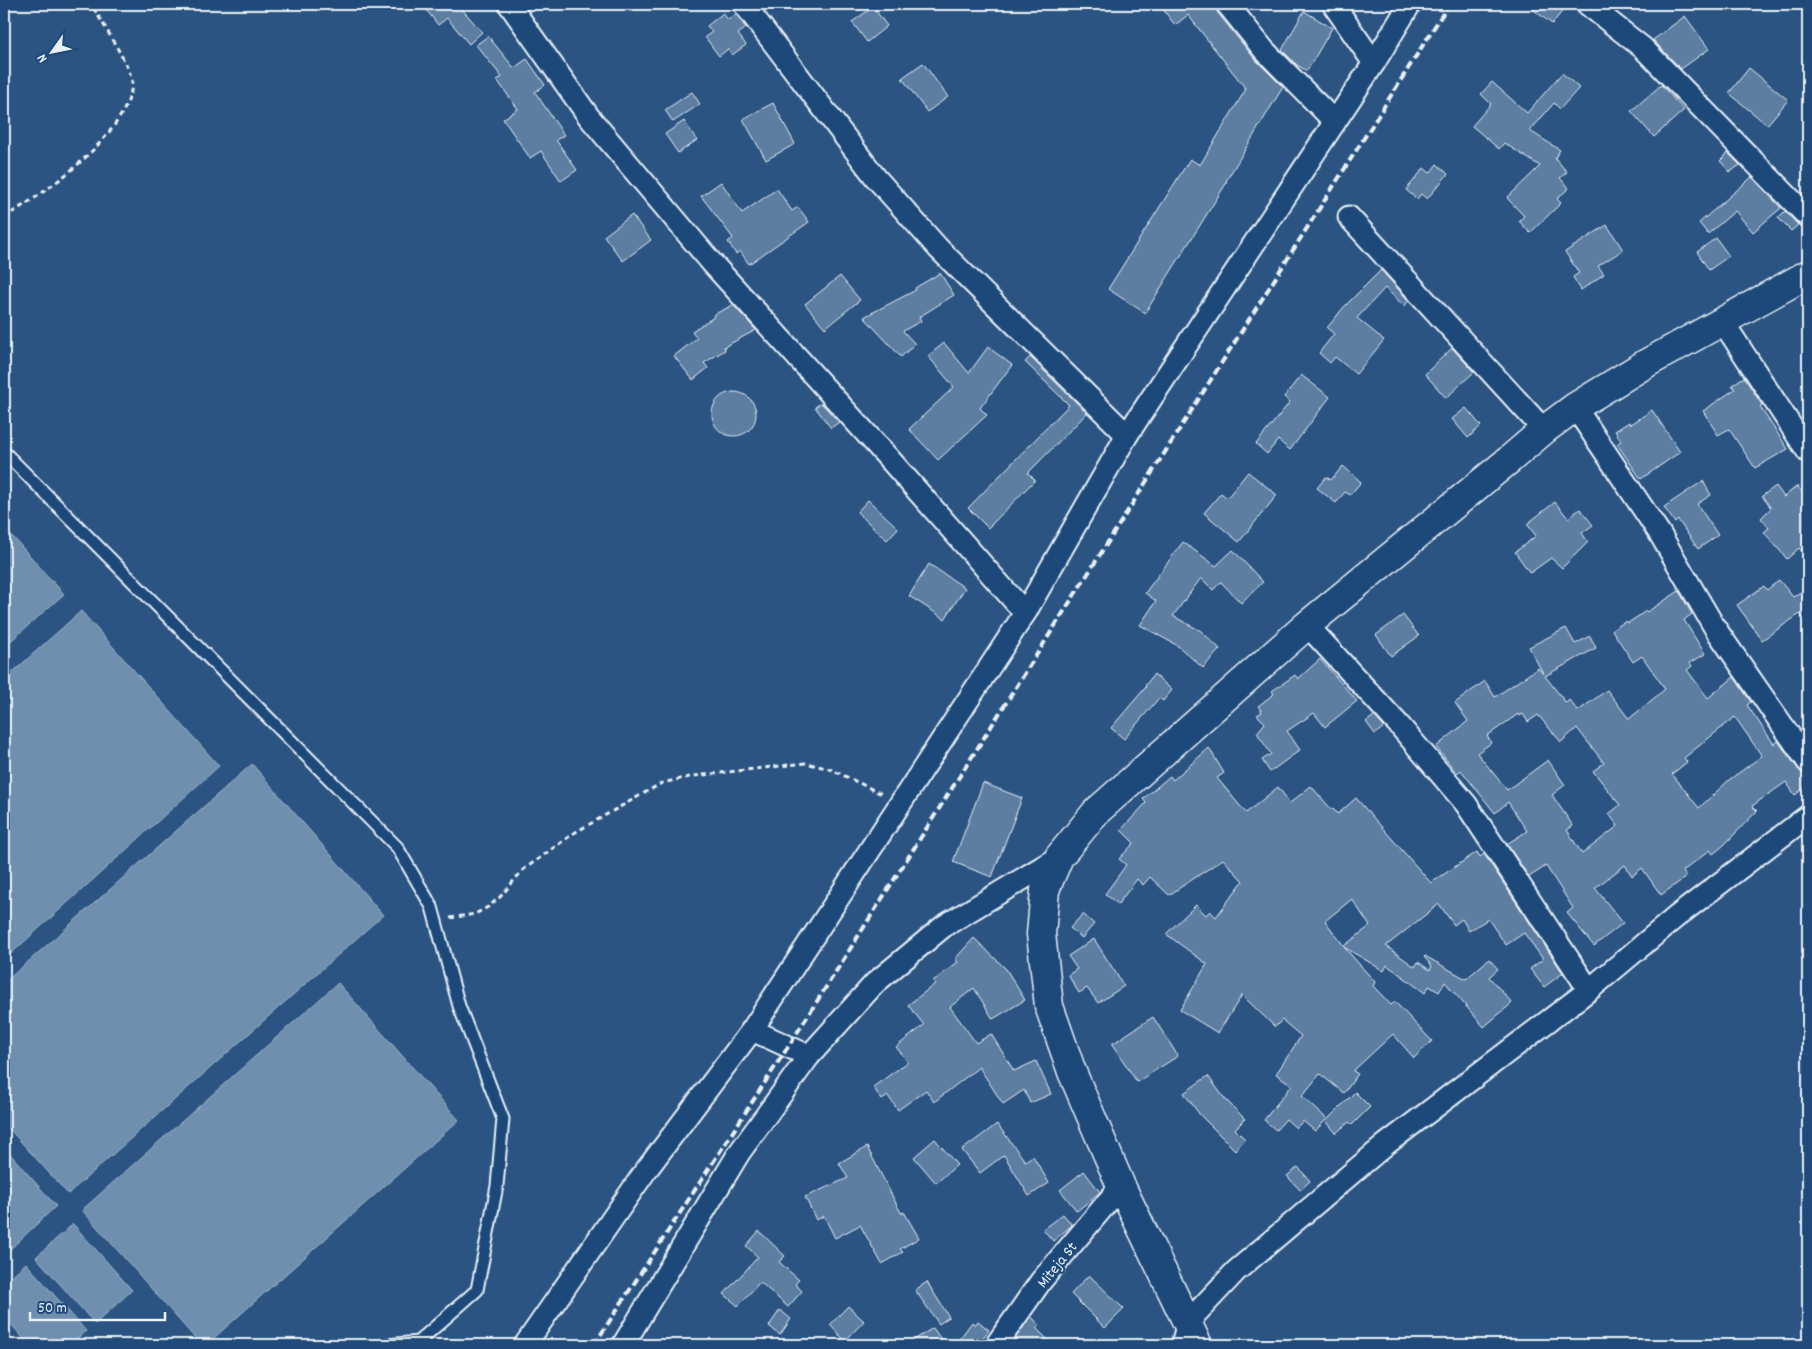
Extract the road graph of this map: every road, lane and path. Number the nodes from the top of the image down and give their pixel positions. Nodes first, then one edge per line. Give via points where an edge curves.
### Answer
1 (92, 4) edge
2 (509, 4) edge
3 (744, 4) edge
4 (1227, 4) edge
5 (1333, 4) edge
6 (1410, 4) edge
7 (1587, 4) edge
8 (1374, 63) junction
9 (1335, 122) junction
10 (4, 217) edge
11 (1808, 217) edge
12 (1348, 218) dead end
13 (1808, 274) edge
14 (1723, 322) junction
15 (1576, 407) junction
16 (1544, 430) junction
17 (1126, 436) junction
18 (4, 452) edge
19 (1808, 452) edge
20 (1025, 613) junction
21 (1307, 625) junction
22 (1808, 762) edge
23 (901, 802) junction
24 (1808, 816) edge
25 (1058, 857) junction
26 (435, 920) junction
27 (1589, 990) junction
28 (752, 1030) junction
29 (809, 1056) junction
30 (1121, 1186) junction
31 (1189, 1337) edge
32 (387, 1345) edge
33 (525, 1345) edge
34 (623, 1345) edge
35 (996, 1345) edge

1 - 10 path via 133,80 129,99 117,121 93,150 60,180
2 - 20 street via 589,117 706,256
3 - 17 street via 876,178 931,241
4 - 9 street via 1264,50
5 - 8 street
6 - 8 street
7 - 11 street via 1643,48
8 - 9 street
9 - 17 street
12 - 16 street
13 - 14 street
14 - 15 street
14 - 19 street
15 - 16 street
15 - 22 street via 1660,534 1715,628
16 - 21 street
17 - 20 street
18 - 26 lane via 397,847 432,908
20 - 23 street
21 - 25 street via 1096,812
21 - 27 street via 1466,804
23 - 26 path via 830,769 806,763 694,776 662,783 574,833 523,870 488,907 475,914
23 - 28 street
24 - 27 street via 1676,917
25 - 29 street via 944,926 875,983
25 - 30 street via 1045,890 1041,934 1049,1006 1072,1072
26 - 32 lane via 459,1006 503,1119 498,1186 476,1290 418,1342
27 - 31 street via 1385,1145 1236,1271
28 - 29 street
28 - 33 street via 644,1173
29 - 34 street via 739,1154
30 - 31 street
30 - 35 street, Miteja St via 1041,1281

